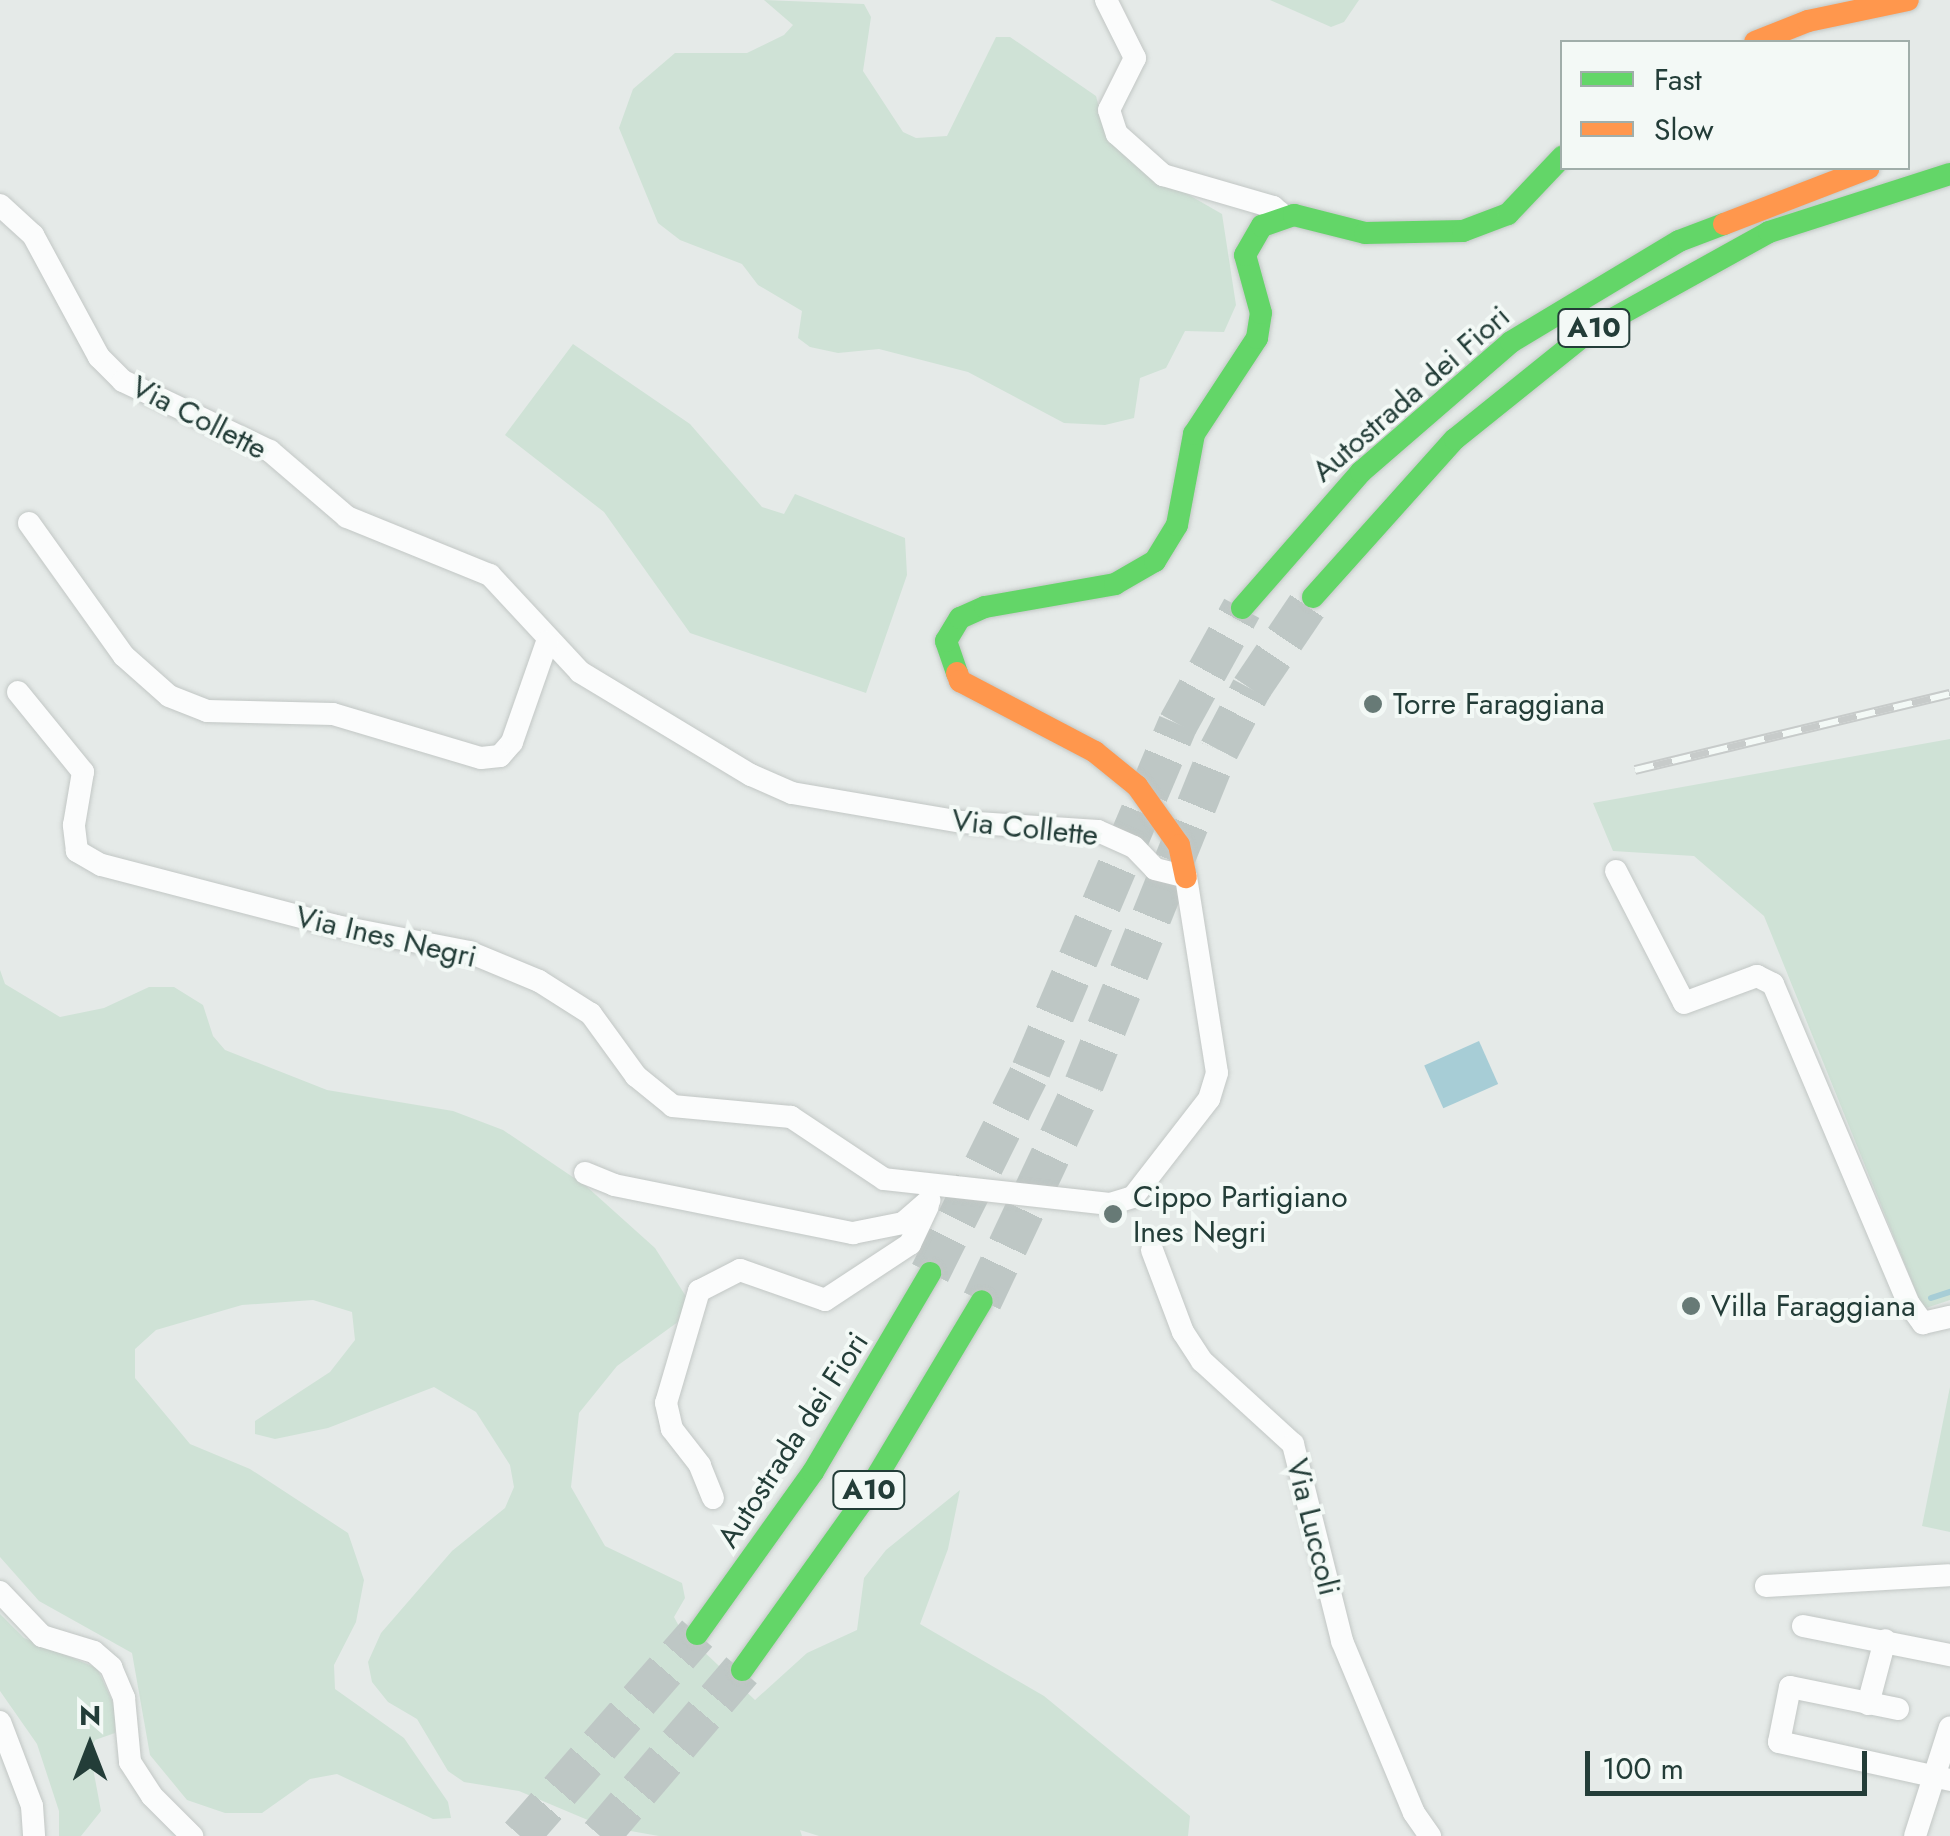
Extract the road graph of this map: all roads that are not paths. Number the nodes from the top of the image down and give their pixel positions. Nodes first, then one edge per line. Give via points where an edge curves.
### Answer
1 (1106, 0) edge
2 (1912, 0) edge
3 (1760, 40) edge
4 (1560, 159) edge
5 (1863, 170) edge
6 (1950, 174) edge
7 (0, 205) edge
8 (1284, 216) junction
9 (29, 523) dead end
10 (1313, 597) tunnel mouth
11 (1242, 608) tunnel mouth
12 (547, 642) junction
13 (18, 692) dead end
14 (1616, 870) dead end
15 (1186, 877) junction
16 (585, 1173) dead end
17 (930, 1196) junction
18 (1152, 1250) dead end
19 (930, 1273) tunnel mouth
20 (982, 1301) tunnel mouth
21 (1950, 1316) edge
22 (712, 1498) dead end
23 (1949, 1575) edge
24 (1766, 1586) dead end
25 (0, 1592) edge
26 (1803, 1626) dead end
27 (697, 1634) tunnel mouth
28 (1885, 1640) junction
29 (1950, 1656) edge
30 (742, 1670) tunnel mouth
31 (1868, 1704) junction
32 (1898, 1709) dead end
33 (0, 1722) edge
34 (1950, 1727) edge
35 (1941, 1777) edge
36 (34, 1836) edge
37 (192, 1836) edge
38 (1430, 1836) edge
39 (1915, 1836) edge

1 - 8 street via 1135,58 1109,110 1116,134 1163,175 1273,206
2 - 3 main road via 1808,21
4 - 8 main road via 1508,214 1463,230 1365,233
5 - 11 main road, Autostrada dei Fiori / A10 via 1724,220 1639,261 1543,320 1472,372 1360,472
6 - 10 main road, Autostrada dei Fiori / A10 via 1769,232 1587,333 1455,439
7 - 12 street, Via Collette via 33,235 100,357 123,380 270,451 347,517 490,575
8 - 15 main road via 1246,244 1261,313 1258,338 1194,434 1177,526 1155,562 1115,584 985,607 960,618 946,641 960,682 1095,752 1137,786 1179,845
9 - 12 street via 124,656 169,696 207,711 332,714 481,758 500,756 512,742
12 - 15 street, Via Collette via 580,672 703,748 792,793 962,822 1098,831 1134,846 1154,869
13 - 17 street, Via Ines Negri via 83,772 74,825 78,851 101,865 468,952 539,982 591,1014 636,1076 673,1106 791,1117 884,1179
14 - 21 street via 1684,1003 1757,976 1773,984 1908,1304 1923,1323
15 - 17 street, Via Ines Negri via 1217,1072 1210,1099 1133,1197 1080,1204
16 - 17 street via 614,1185 853,1232 903,1222
17 - 22 street via 910,1244 825,1300 740,1270 699,1290 666,1403 672,1429 700,1464
18 - 38 street, Via Luccoli via 1183,1332 1202,1361 1294,1444 1342,1641 1414,1813
19 - 27 main road, Autostrada dei Fiori / A10 via 814,1472
20 - 30 main road, A10 via 862,1503
23 - 24 street
25 - 37 street via 42,1636 94,1652 111,1666 124,1698 130,1762
26 - 28 street
28 - 29 street
28 - 31 street
31 - 32 street
31 - 35 street via 1790,1687 1780,1742
33 - 36 street via 32,1806
34 - 35 street
35 - 39 street

